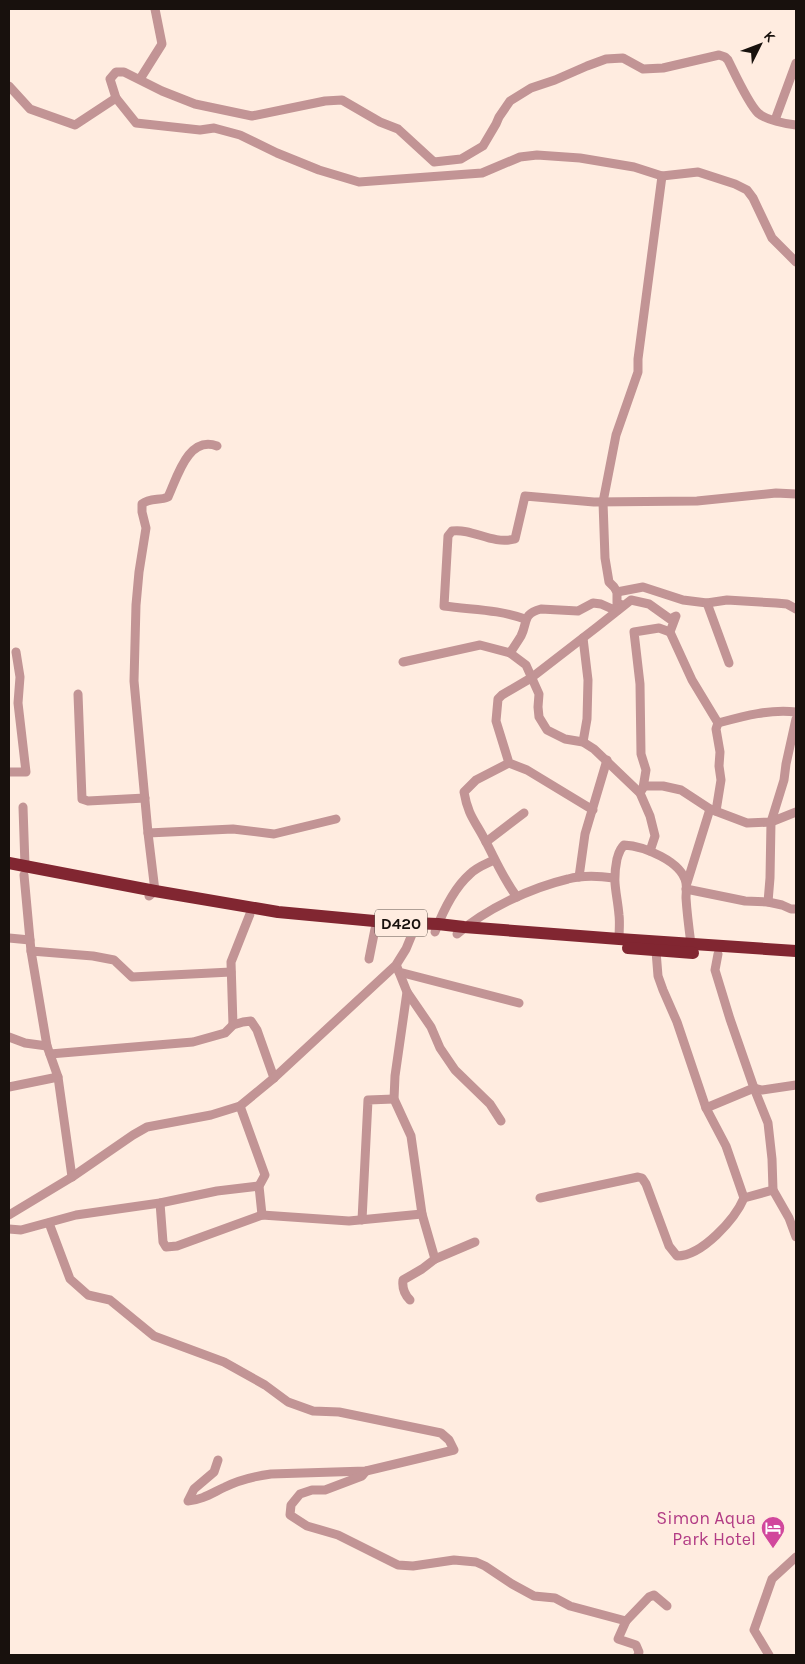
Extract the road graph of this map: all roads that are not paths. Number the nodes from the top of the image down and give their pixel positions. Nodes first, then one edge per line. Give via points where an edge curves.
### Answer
1 (155, 9) edge
2 (796, 63) edge
3 (140, 79) junction
4 (9, 86) edge
5 (116, 98) junction
6 (775, 120) junction
7 (796, 125) edge
8 (662, 176) junction
9 (796, 262) edge
10 (218, 446) dead end
11 (796, 494) edge
12 (603, 502) junction
13 (617, 592) junction
14 (707, 603) junction
15 (620, 608) junction
16 (796, 610) edge
17 (525, 619) junction
18 (670, 632) junction
19 (583, 638) junction
20 (16, 652) dead end
21 (510, 653) junction
22 (403, 662) dead end
23 (729, 663) dead end
24 (531, 678) junction
25 (78, 694) dead end
26 (796, 712) edge
27 (796, 720) edge
28 (718, 723) junction
29 (583, 742) junction
30 (607, 760) junction
31 (509, 763) junction
32 (9, 772) edge
33 (642, 789) junction
34 (145, 798) junction
35 (23, 807) dead end
36 (593, 810) junction
37 (713, 810) junction
38 (796, 812) edge
39 (524, 813) dead end
40 (336, 819) dead end
41 (771, 822) junction
42 (148, 833) junction
43 (486, 842) junction
44 (650, 851) junction
45 (494, 860) junction
46 (9, 863) edge
47 (9, 871) edge
48 (25, 871) junction
49 (579, 877) junction
50 (614, 878) junction
51 (686, 886) junction
52 (152, 894) junction
53 (518, 897) junction
54 (768, 902) junction
55 (796, 910) edge
56 (250, 914) junction
57 (436, 928) junction
58 (375, 929) junction
59 (460, 931) junction
60 (413, 932) junction
61 (9, 938) edge
62 (619, 939) junction
63 (30, 940) junction
64 (691, 944) junction
65 (31, 950) junction
66 (656, 951) junction
67 (718, 954) junction
68 (796, 955) edge
69 (369, 960) dead end
70 (397, 968) junction
71 (231, 972) junction
72 (407, 992) junction
73 (519, 1003) dead end
74 (233, 1025) junction
75 (9, 1037) edge
76 (48, 1050) junction
77 (58, 1077) junction
78 (274, 1078) junction
79 (796, 1085) edge
80 (9, 1087) edge
81 (754, 1088) junction
82 (394, 1099) junction
83 (240, 1106) junction
84 (706, 1108) junction
85 (501, 1122) dead end
86 (72, 1177) junction
87 (259, 1186) junction
88 (774, 1190) junction
89 (540, 1198) dead end
90 (744, 1198) junction
91 (160, 1203) junction
92 (422, 1214) junction
93 (9, 1215) edge
94 (262, 1215) junction
95 (362, 1220) junction
96 (49, 1223) junction
97 (9, 1229) edge
98 (796, 1237) edge
99 (475, 1242) dead end
100 (435, 1259) junction
101 (410, 1300) dead end
102 (218, 1460) dead end
103 (366, 1471) junction
104 (796, 1557) edge
105 (667, 1606) dead end
106 (626, 1621) junction
107 (638, 1655) edge
108 (769, 1655) edge

1 - 3 street via 162,44
2 - 6 street
3 - 5 street via 116,72 110,79
3 - 6 street via 195,104 252,116 342,100 398,129 434,162 461,159 483,146 510,101 531,88 606,59 623,58 643,69 719,55 725,57 759,114
4 - 5 street via 30,109 76,125
5 - 8 street via 136,123 200,130 214,128 240,134 310,167 359,182 482,173 520,157 537,155 634,167
6 - 7 street
8 - 9 street via 698,172 747,190 772,238
8 - 12 street via 638,372 616,435
10 - 34 street via 199,447 183,463 168,497 147,500 142,504 146,528 136,605 134,681
11 - 12 street via 697,501
12 - 13 street via 605,558 609,582
12 - 17 street via 526,496 515,539 490,539 459,530 448,536 444,606 491,610
13 - 14 street via 643,587 683,600
13 - 15 street
14 - 16 street via 727,600 776,603 787,604
14 - 23 street
15 - 17 street via 593,603 572,612 541,609
15 - 18 street via 631,600 642,601 670,619 676,616
15 - 19 street
17 - 21 street via 522,634
18 - 28 street via 692,680
18 - 33 street via 658,628 634,632 640,684 641,754 646,770
19 - 24 street
19 - 29 street via 588,680
20 - 32 street via 26,772
21 - 22 street via 480,645
21 - 24 street via 526,664
24 - 29 street via 539,694 542,724 553,734
24 - 31 street via 498,699 496,721
25 - 34 street via 82,799
26 - 28 street via 761,713
27 - 41 street via 784,780
28 - 37 street via 721,780
29 - 30 street
30 - 33 street
30 - 36 street
31 - 36 street via 527,770
31 - 43 street via 476,780 464,792 469,814
33 - 37 street via 663,786 681,790
33 - 44 street via 655,836
34 - 42 street
35 - 48 street
36 - 49 street via 585,834
37 - 41 street via 747,823
37 - 51 street
38 - 41 street
39 - 43 street
40 - 42 street via 274,834 233,829
41 - 54 street
42 - 52 street
43 - 45 street
44 - 50 street via 624,845 618,853
44 - 51 street via 675,865
45 - 53 street
45 - 57 street via 469,874 445,908
46 - 48 highway, D420
47 - 48 highway, D420
48 - 52 highway, D420
48 - 63 street
49 - 50 street
49 - 53 street
50 - 62 street
51 - 54 street via 745,901
51 - 64 street
52 - 56 highway, D420
52 - 57 highway, D420 via 278,912
53 - 59 street via 480,916
54 - 55 street
56 - 58 highway, D420
56 - 71 street via 231,962
57 - 59 highway, D420
57 - 60 highway, D420
58 - 60 highway, D420
58 - 69 street
59 - 62 highway, D420
59 - 66 highway, D420
60 - 70 street
61 - 63 street
62 - 64 highway, D420
63 - 65 street
64 - 68 highway, D420
65 - 71 street via 114,960 132,978
65 - 76 street
66 - 67 highway, D420
66 - 84 street via 658,976
67 - 68 highway, D420
67 - 81 street via 715,970
70 - 72 street
70 - 73 street
70 - 78 street
71 - 74 street
72 - 82 street
72 - 85 street via 455,1070 490,1104
74 - 76 street via 225,1033 193,1042
74 - 78 street via 251,1021
75 - 76 street
76 - 77 street
77 - 80 street
77 - 86 street
78 - 83 street
79 - 81 street via 762,1090
81 - 84 street
81 - 88 street via 768,1123
82 - 92 street via 411,1136
82 - 95 street via 368,1100
83 - 86 street via 147,1127
83 - 87 street via 265,1175
84 - 90 street via 726,1146
86 - 93 street
87 - 91 street
87 - 94 street
88 - 90 street
88 - 98 street
89 - 90 street via 642,1178 669,1246 677,1256 691,1252 713,1238
91 - 94 street via 166,1247 177,1246
91 - 96 street via 76,1214
92 - 95 street
92 - 100 street
94 - 95 street
96 - 97 street via 20,1230
96 - 103 street via 70,1279 88,1296 110,1300 154,1336 224,1362 288,1402 312,1411 339,1412 441,1433 454,1450
99 - 100 street
100 - 101 street via 403,1280 402,1286
102 - 103 street via 214,1472 194,1489 188,1501 198,1501 228,1485 259,1475
103 - 106 street via 362,1476 325,1490 300,1494 291,1505 290,1515 307,1526 338,1535 398,1565 454,1560 476,1562 534,1596 555,1598 570,1606
104 - 108 street via 772,1579 754,1630
105 - 106 street via 654,1595
106 - 107 street via 618,1638 636,1645

